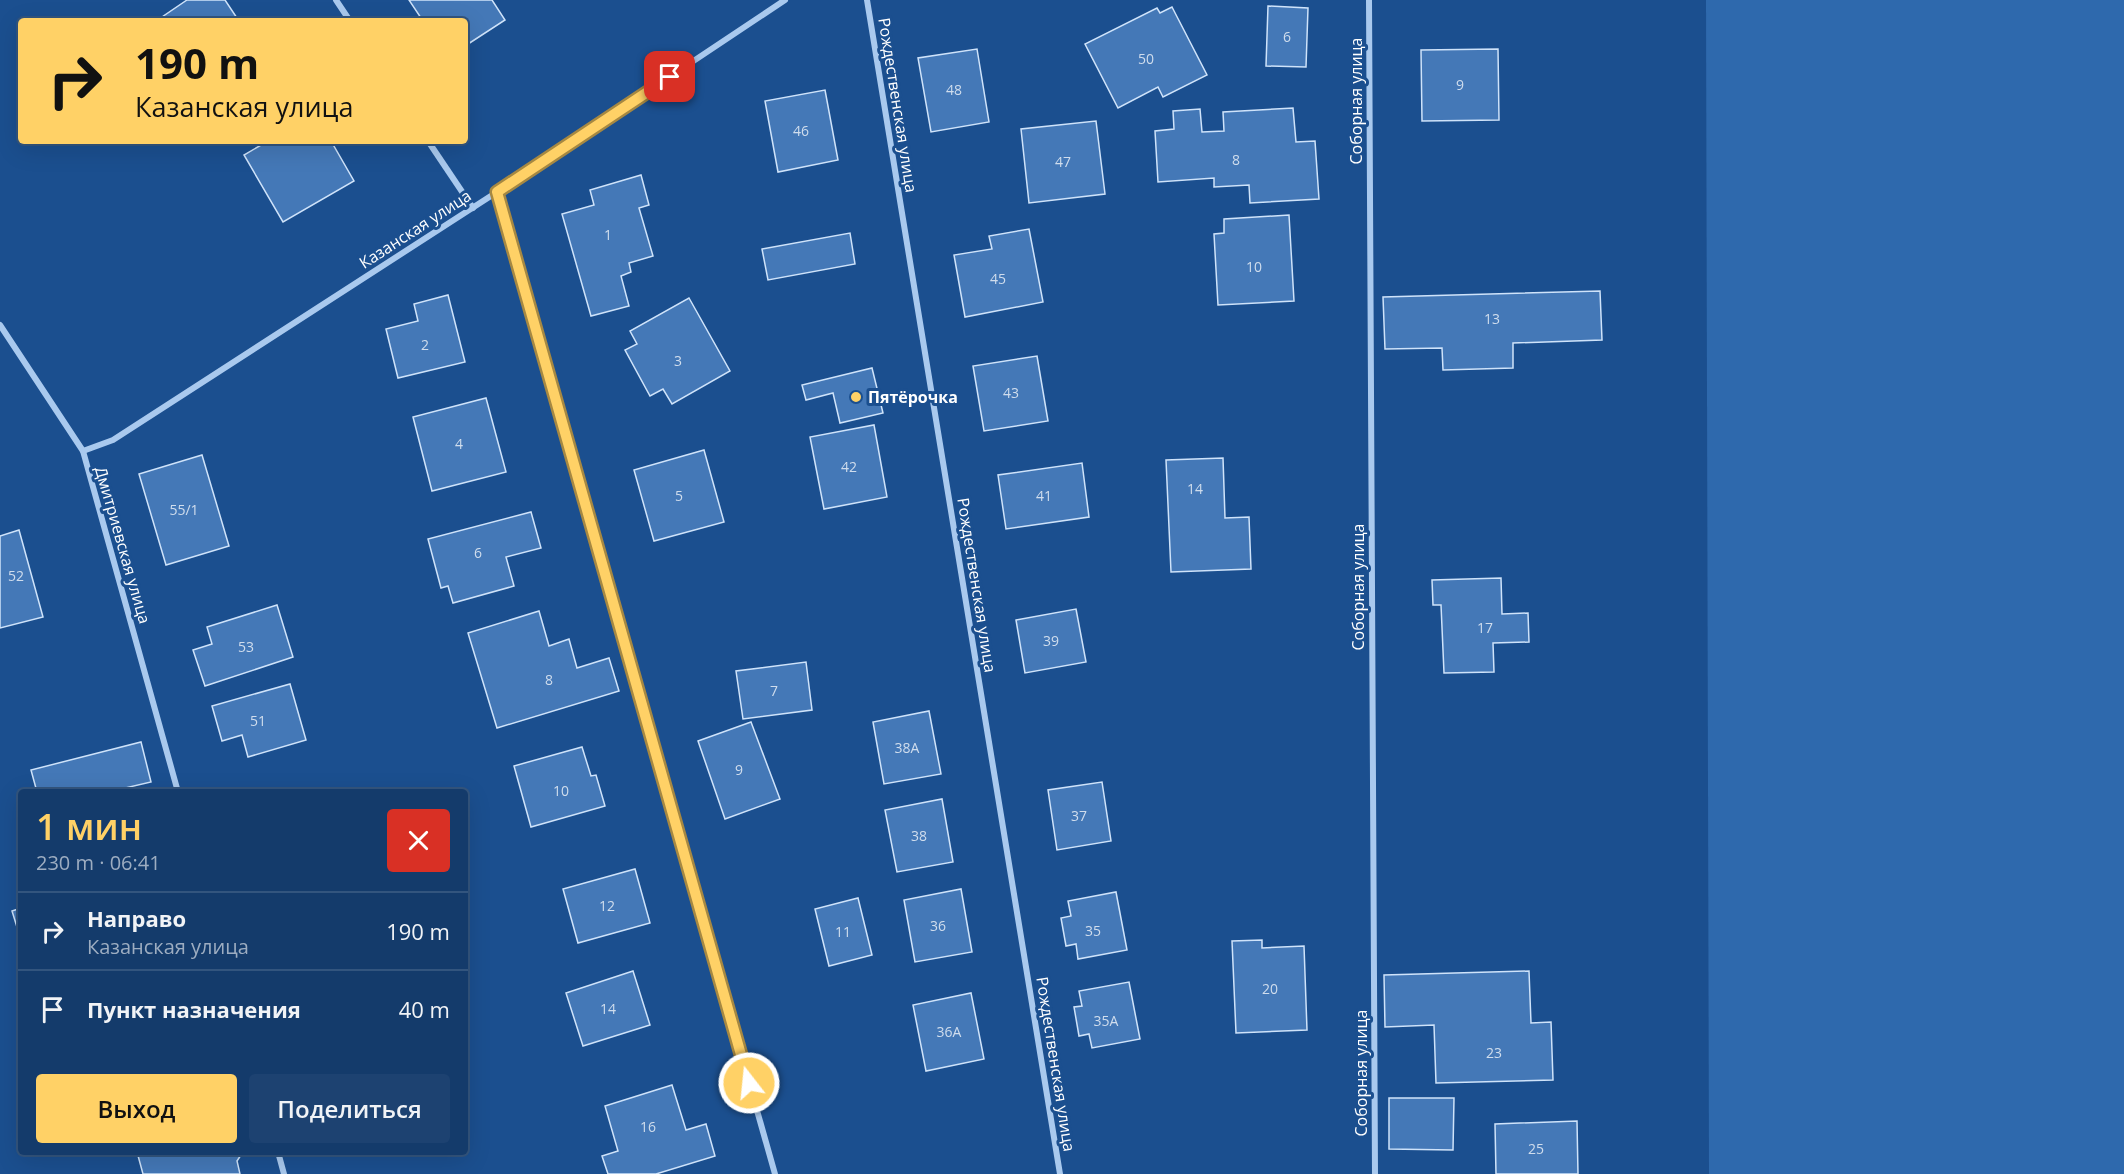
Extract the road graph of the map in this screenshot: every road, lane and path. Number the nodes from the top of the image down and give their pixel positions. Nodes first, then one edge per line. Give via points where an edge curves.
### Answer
1 (336, 0) edge
2 (785, 0) edge
3 (867, 0) edge
4 (1369, 0) edge
5 (348, 18) edge
6 (430, 144) edge
7 (497, 192) junction
8 (472, 208) junction
9 (0, 325) edge
10 (83, 451) junction
11 (177, 789) edge
12 (279, 1155) edge
13 (284, 1174) edge
14 (775, 1174) edge
15 (1060, 1174) edge
16 (1375, 1174) edge

1 - 5 street
2 - 7 street, Казанская улица
3 - 15 street, Рождественская улица
4 - 16 street, Соборная улица
6 - 8 street
7 - 8 street, Казанская улица
7 - 14 street
8 - 10 street, Казанская улица via 112,440
9 - 10 street, Дмитриевская улица
10 - 11 street, Дмитриевская улица
12 - 13 street

